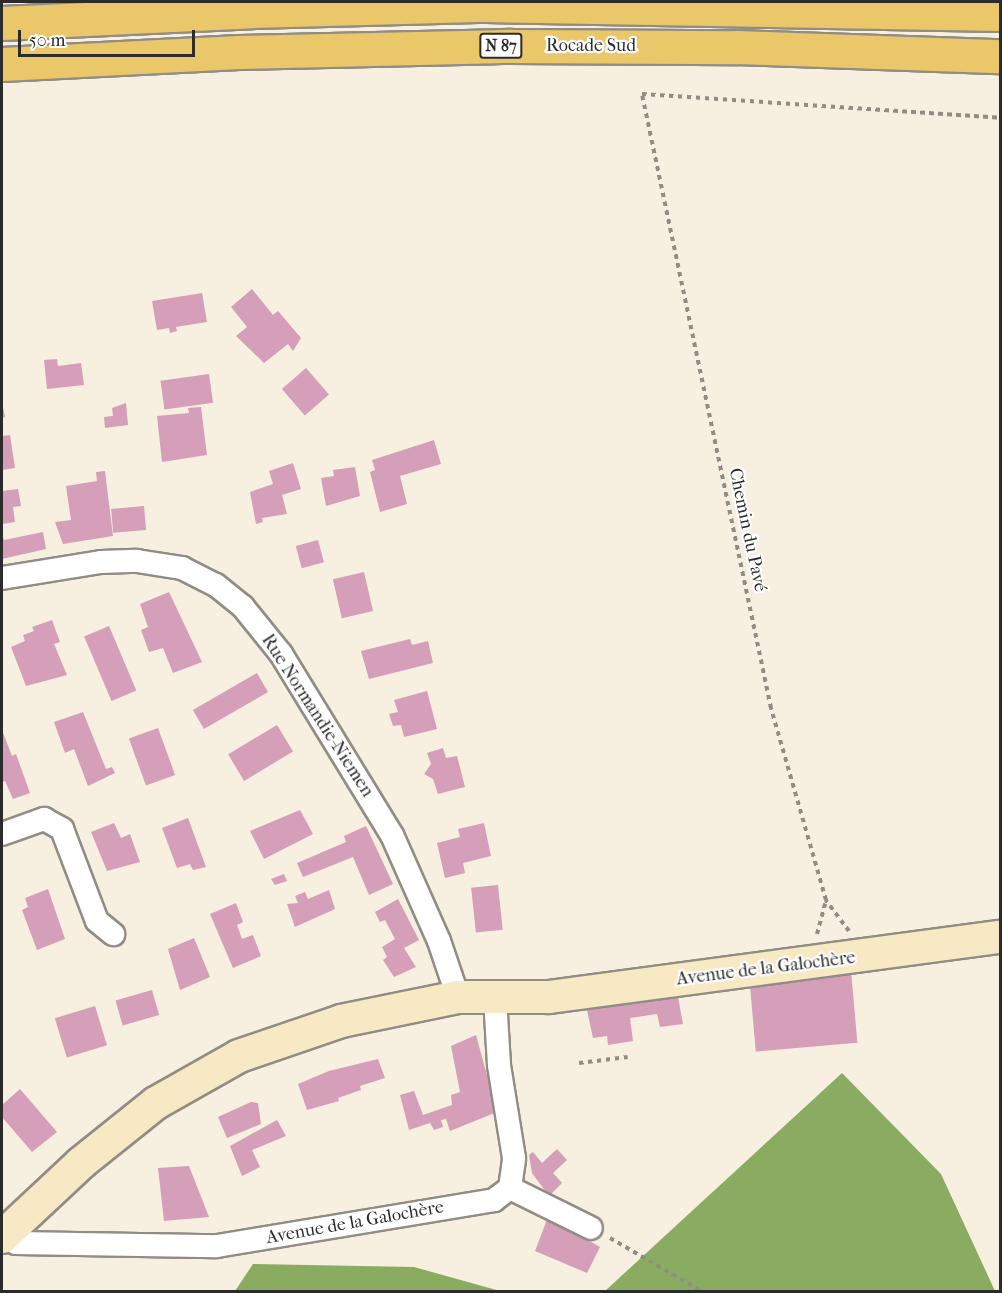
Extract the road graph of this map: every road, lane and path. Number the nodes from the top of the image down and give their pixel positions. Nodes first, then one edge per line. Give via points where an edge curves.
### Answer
1 (1000, 14) edge
2 (2, 23) edge
3 (1000, 56) edge
4 (2, 64) edge
5 (1000, 118) edge
6 (2, 578) edge
7 (2, 834) edge
8 (113, 934) dead end
9 (1000, 937) edge
10 (868, 955) junction
11 (458, 997) junction
12 (495, 997) junction
13 (628, 1057) dead end
14 (579, 1063) dead end
15 (510, 1188) junction
16 (591, 1228) joint
17 (3, 1236) edge
18 (703, 1292) edge

1 - 2 highway via 487,5
3 - 4 highway, Rocade Sud / N 87 via 737,47 510,46 239,51
5 - 10 path, Chemin du Pavé via 642,94 771,708 826,900
6 - 11 street, Rue Normandie-Niemen via 101,562 137,561 182,568 216,585 243,607 281,654 392,835 439,941
7 - 8 street via 44,819 62,829 97,921
9 - 10 main road, Avenue de la Galochère
10 - 12 main road, Avenue de la Galochère via 549,997
11 - 12 main road, Avenue de la Galochère
11 - 17 main road, Avenue de la Galochère via 340,1021 291,1036 192,1080 107,1142
12 - 15 street via 499,1065 514,1158
13 - 14 path
15 - 16 street
15 - 17 street, Avenue de la Galochère via 495,1200 217,1246 16,1243
16 - 18 path

